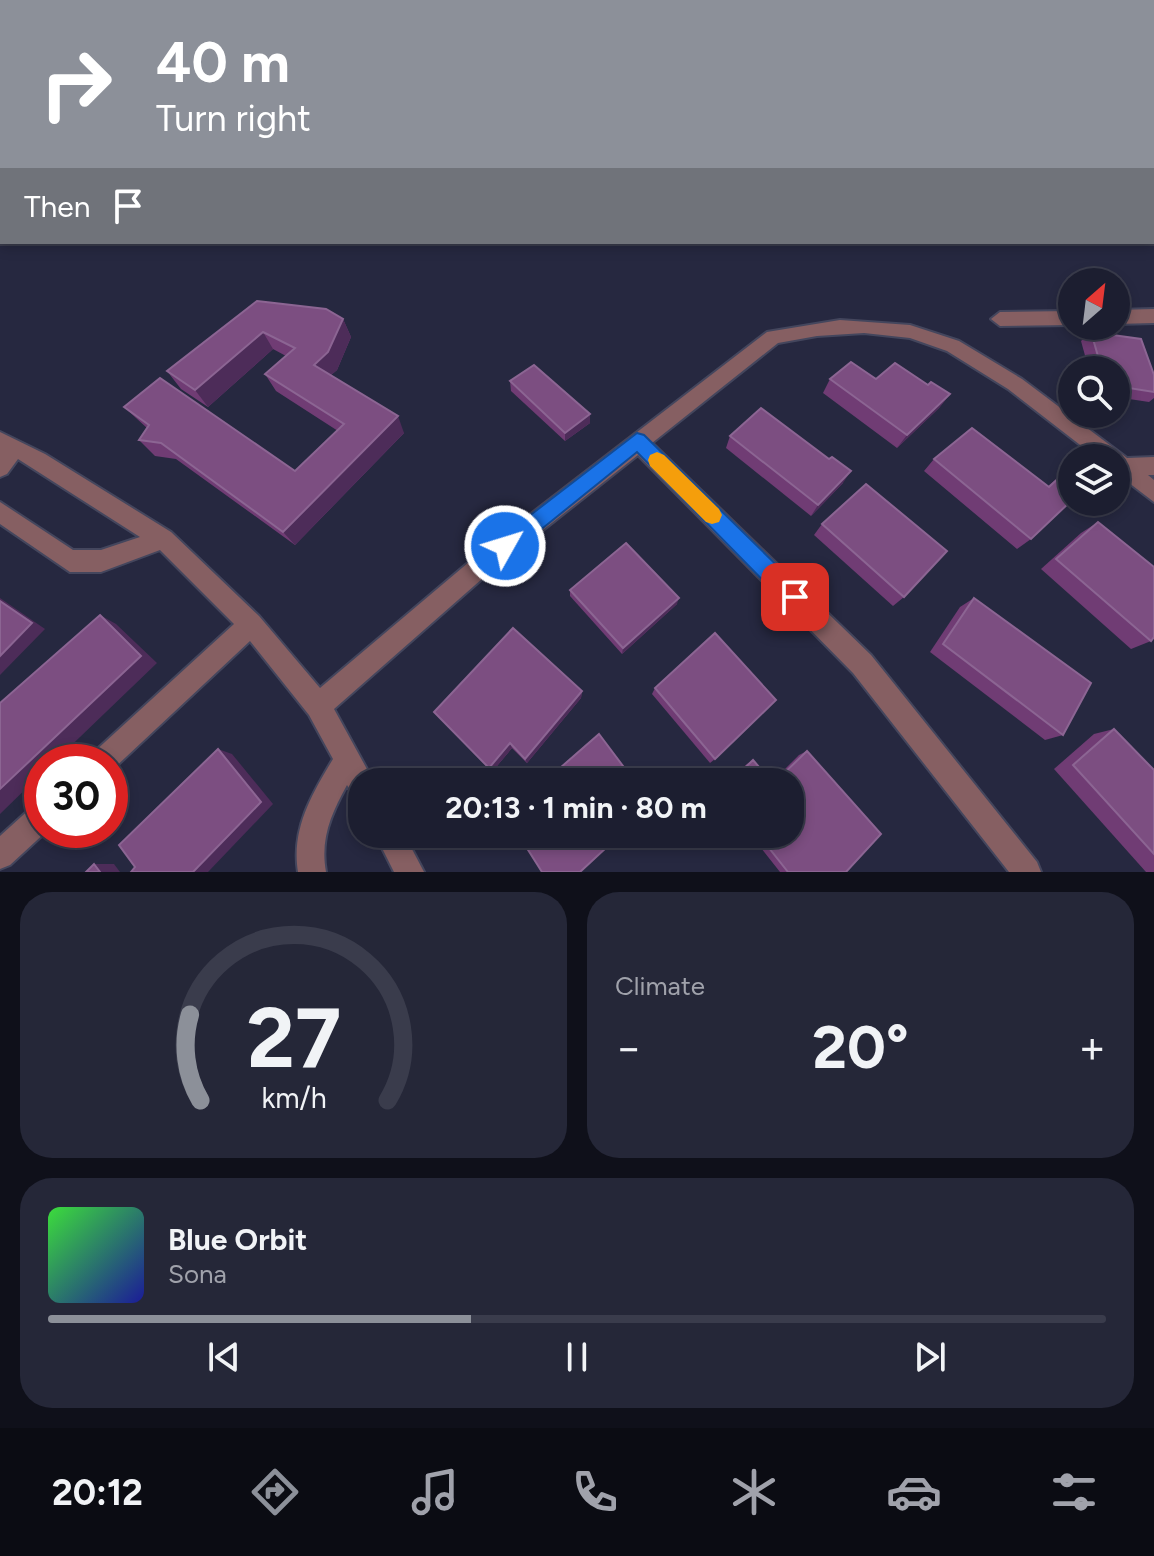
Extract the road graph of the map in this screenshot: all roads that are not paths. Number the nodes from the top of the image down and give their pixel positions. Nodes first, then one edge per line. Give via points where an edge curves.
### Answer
1 (1154, 316) edge
2 (1130, 317) edge
3 (1058, 318) edge
4 (1000, 319) dead end
5 (637, 441) junction
6 (7, 444) edge
7 (1094, 444) edge
8 (1130, 463) edge
9 (1154, 466) edge
10 (0, 468) edge
11 (1130, 472) edge
12 (1154, 493) edge
13 (0, 512) edge
14 (163, 539) junction
15 (251, 624) junction
16 (318, 706) junction
17 (121, 744) edge
18 (347, 759) junction
19 (352, 768) edge
20 (24, 833) edge
21 (397, 848) edge
22 (0, 855) edge
23 (312, 872) edge
24 (410, 872) edge
25 (1027, 872) edge

1 - 2 street
3 - 4 street
5 - 7 street via 773,337 815,327 909,332 951,345 1019,387
5 - 16 street
5 - 25 street via 862,664
6 - 10 street
6 - 14 street
8 - 9 street
11 - 12 street
13 - 14 street via 70,561 101,561
14 - 15 street
15 - 16 street
15 - 17 street
16 - 18 street
18 - 19 street
18 - 23 street via 313,822
20 - 22 street
21 - 24 street

